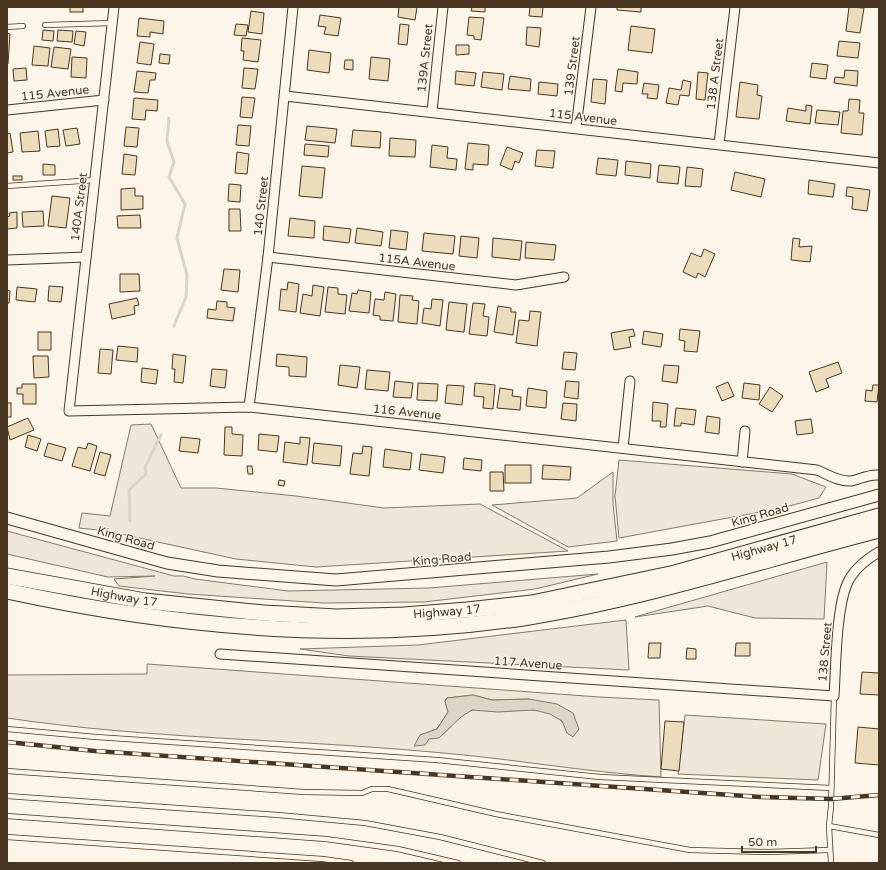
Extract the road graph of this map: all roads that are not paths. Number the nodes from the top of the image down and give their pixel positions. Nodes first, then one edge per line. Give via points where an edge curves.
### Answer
1 (114, 7) edge
2 (293, 7) edge
3 (442, 7) edge
4 (591, 7) edge
5 (735, 7) edge
6 (113, 23) junction
7 (45, 25) dead end
8 (23, 26) dead end
9 (7, 27) edge
10 (285, 96) junction
11 (104, 100) junction
12 (7, 110) edge
13 (432, 111) junction
14 (576, 128) junction
15 (719, 144) junction
16 (879, 163) edge
17 (95, 180) junction
18 (7, 186) edge
19 (268, 257) junction
20 (86, 258) junction
21 (7, 260) edge
22 (564, 277) dead end
23 (630, 381) dead end
24 (249, 407) junction
25 (69, 411) joint
26 (745, 431) dead end
27 (623, 448) junction
28 (742, 462) junction
29 (879, 475) edge
30 (879, 495) edge
31 (879, 516) edge
32 (7, 518) edge
33 (879, 530) edge
34 (879, 552) edge
35 (7, 576) edge
36 (7, 590) edge
37 (220, 654) dead end
38 (834, 696) junction
39 (7, 729) edge
40 (7, 771) edge
41 (831, 788) junction
42 (7, 796) edge
43 (7, 816) edge
44 (829, 826) junction
45 (879, 835) edge
46 (7, 837) edge
47 (829, 850) junction
48 (351, 863) edge
49 (458, 863) edge
50 (543, 863) edge
51 (831, 863) edge

1 - 6 street, 140A Street
2 - 10 street, 140 Street
3 - 13 street, 139A Street
4 - 14 street, 139 Street
5 - 15 street, 138 A Street
6 - 7 lane
6 - 11 street, 140A Street
8 - 9 lane
10 - 13 street, 115 Avenue
10 - 19 street, 140 Street
11 - 12 street, 115 Avenue
11 - 17 street, 140A Street
13 - 14 street, 115 Avenue
14 - 15 street, 115 Avenue
15 - 16 street, 115 Avenue
17 - 18 lane
17 - 20 street, 140A Street
19 - 22 street, 115A Avenue via 516,285
19 - 24 street, 140 Street
20 - 21 street
20 - 25 street, 140A Street
23 - 27 street
24 - 25 street, 116 Avenue
24 - 27 street, 116 Avenue
26 - 28 street
27 - 28 street, 116 Avenue
28 - 29 street, 116 Avenue via 816,470 840,480 850,481 871,474
30 - 32 street, King Road via 710,542 672,549 609,557 336,580 218,571 167,563
31 - 35 highway, Highway 17 via 675,573 600,589 532,603 404,615 337,618 264,613 145,601
33 - 36 highway, Highway 17 via 671,587 529,617 404,629 335,632 262,628 142,615
34 - 38 street, 138 Street via 861,564 847,583 841,610
37 - 38 street, 117 Avenue
38 - 41 lane
39 - 41 lane via 437,760 600,777
40 - 47 lane via 304,792 362,793 372,789 388,790 496,814 690,850
41 - 44 lane
42 - 50 lane via 300,816 365,823 440,837
43 - 49 lane via 326,839 398,849
44 - 45 lane
44 - 47 lane
46 - 48 lane
47 - 51 lane

